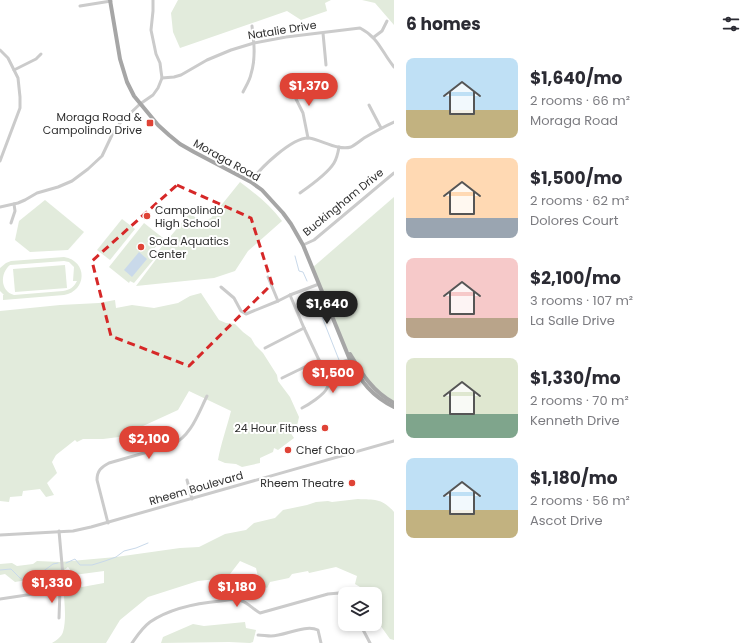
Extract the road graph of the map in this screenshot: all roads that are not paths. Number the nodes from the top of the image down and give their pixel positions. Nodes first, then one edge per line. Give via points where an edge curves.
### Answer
1 (110, 0) edge
2 (153, 0) edge
3 (80, 6) dead end
4 (387, 21) dead end
5 (252, 26) dead end
6 (323, 33) junction
7 (374, 37) junction
8 (254, 43) junction
9 (0, 50) edge
10 (41, 54) dead end
11 (326, 65) dead end
12 (394, 67) edge
13 (14, 70) junction
14 (162, 78) junction
15 (288, 83) dead end
16 (243, 92) dead end
17 (140, 104) junction
18 (369, 106) dead end
19 (394, 122) edge
20 (381, 128) junction
21 (308, 138) junction
22 (339, 147) junction
23 (0, 161) edge
24 (394, 173) edge
25 (251, 182) junction
26 (300, 193) dead end
27 (14, 204) junction
28 (0, 207) edge
29 (11, 223) dead end
30 (303, 245) junction
31 (268, 277) dead end
32 (319, 284) junction
33 (221, 287) dead end
34 (290, 295) junction
35 (278, 301) junction
36 (304, 328) junction
37 (341, 338) junction
38 (265, 348) dead end
39 (319, 360) junction
40 (350, 360) junction
41 (333, 374) junction
42 (282, 378) dead end
43 (207, 396) dead end
44 (394, 403) edge
45 (394, 407) edge
46 (302, 408) dead end
47 (394, 441) edge
48 (187, 480) dead end
49 (192, 499) junction
50 (108, 523) junction
51 (59, 531) junction
52 (0, 535) edge
53 (60, 590) junction
54 (338, 593) edge
55 (0, 599) edge
56 (59, 618) dead end
57 (364, 631) edge
58 (258, 635) dead end
59 (132, 643) edge
60 (321, 643) edge
61 (370, 643) edge

1 - 3 street
1 - 17 main road, Moraga Road via 122,67
2 - 14 street via 152,30
4 - 7 street via 382,31
5 - 8 street
6 - 7 street, Natalie Drive via 360,28
6 - 8 street, Natalie Drive
6 - 11 street
7 - 12 street, Natalie Drive
8 - 14 street, Natalie Drive via 207,60 181,75
8 - 16 street via 253,68
9 - 13 street
10 - 13 street
13 - 23 street via 18,78 20,108
14 - 17 street via 155,92
15 - 21 street via 303,113
17 - 25 main road, Moraga Road via 158,125 180,144
17 - 27 street via 120,123 102,156 88,169 58,187
18 - 20 street
19 - 20 street
20 - 22 street via 350,147
21 - 22 street
21 - 25 street via 284,149
22 - 26 street via 333,165
24 - 30 street, Buckingham Drive via 314,240
25 - 30 main road, Moraga Road via 283,213
27 - 28 street
27 - 29 street
30 - 32 main road, Moraga Road
31 - 35 street
32 - 34 street
32 - 37 main road, Moraga Road
33 - 35 street via 234,298 246,314
34 - 35 street
34 - 36 street
36 - 38 street
36 - 39 street
37 - 40 main road, Moraga Road
37 - 44 main road, Moraga Road via 361,373 382,396
39 - 41 street
39 - 42 street
40 - 41 street via 338,365
40 - 45 main road, Moraga Road via 358,375 375,395
41 - 46 street via 327,390
43 - 50 street via 190,430 177,443 109,463 100,469 96,480
47 - 49 street, Rheem Boulevard
48 - 49 street
49 - 50 street, Rheem Boulevard
50 - 51 street, Rheem Boulevard via 79,530
51 - 52 street, Rheem Boulevard
51 - 53 street via 63,576
53 - 55 street
53 - 56 street
54 - 59 street via 260,614 243,601 233,599 187,606 149,624
57 - 61 street
58 - 60 street via 271,636 314,628 318,630

